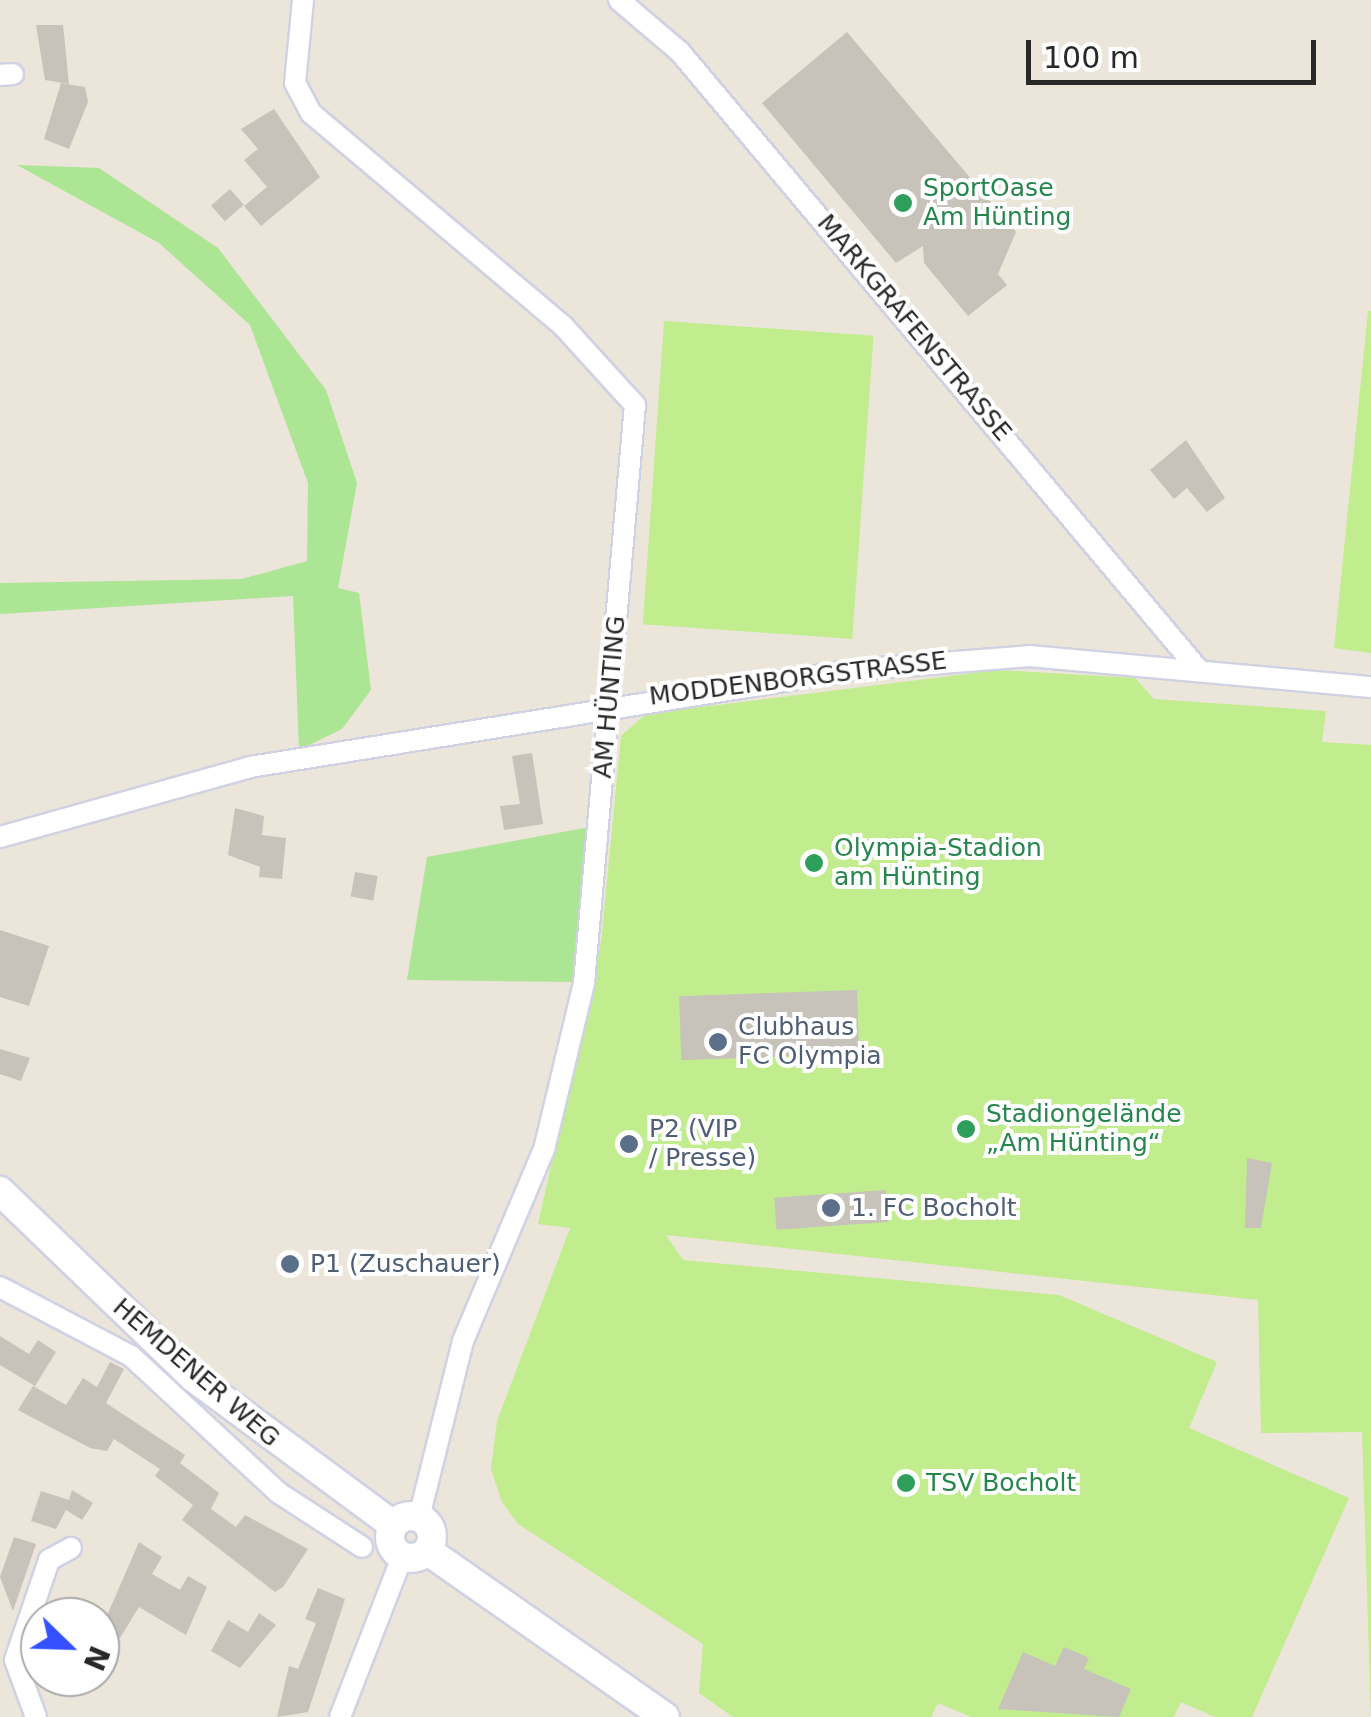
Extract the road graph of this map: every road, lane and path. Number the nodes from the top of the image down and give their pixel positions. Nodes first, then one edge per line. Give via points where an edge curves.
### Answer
1 (303, 0) edge
2 (619, 0) edge
3 (1197, 668) junction
4 (1371, 687) edge
5 (608, 702) junction
6 (0, 837) edge
7 (4, 1205) edge
8 (0, 1286) edge
9 (406, 1521) junction
10 (362, 1547) dead end
11 (71, 1548) dead end
12 (415, 1554) junction
13 (36, 1717) edge
14 (340, 1717) edge
15 (664, 1717) edge

1 - 5 street, AM HÜNTING via 295,83 311,113 563,326 635,405
2 - 3 street, MARKGRAFENSTRASSE via 680,52
3 - 4 street, MODDENBORGSTRASSE
3 - 5 street, MODDENBORGSTRASSE via 988,657
5 - 6 street, MODDENBORGSTRASSE via 250,766
5 - 9 street, AM HÜNTING via 584,983 544,1148 463,1340
7 - 9 street, HEMDENER WEG via 193,1377
8 - 10 street, HEMDENER WEG via 132,1356 279,1493
9 - 12 street via 391,1543
9 - 12 street via 431,1528
11 - 13 street via 49,1560 14,1660
12 - 14 street
12 - 15 street

